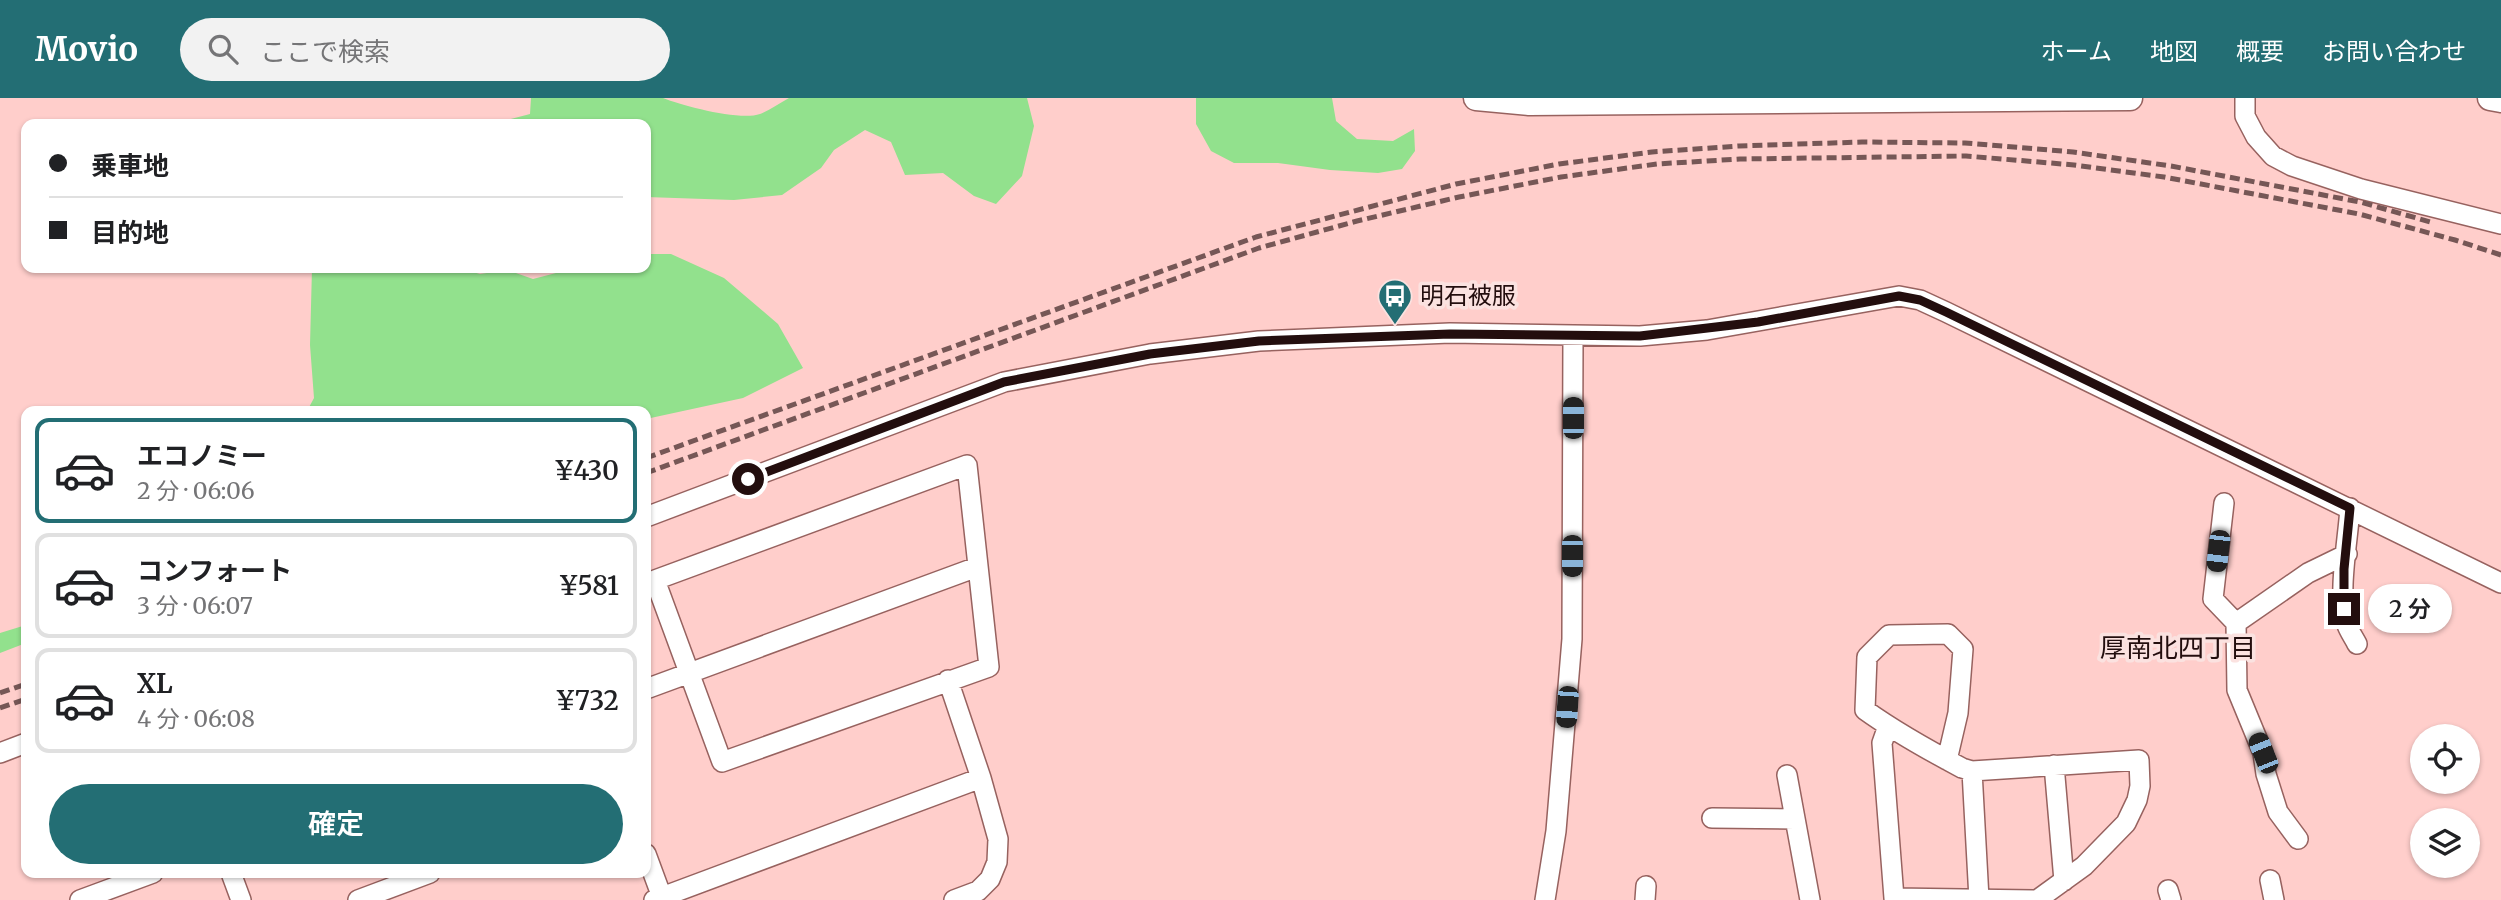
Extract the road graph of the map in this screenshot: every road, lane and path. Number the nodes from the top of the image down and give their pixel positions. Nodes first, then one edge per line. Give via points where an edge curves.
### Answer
1 (1476, 98) edge
2 (2130, 98) edge
3 (2245, 98) edge
4 (2490, 98) edge
5 (1995, 99) edge
6 (2501, 100) edge
7 (2501, 224) edge
8 (1573, 335) junction
9 (2224, 502) dead end
10 (2350, 508) junction
11 (651, 515) edge
12 (2347, 554) junction
13 (977, 567) junction
14 (2501, 583) edge
15 (2236, 623) junction
16 (2357, 644) dead end
17 (689, 671) junction
18 (948, 680) junction
19 (651, 687) edge
20 (1888, 726) junction
21 (21, 745) edge
22 (0, 753) edge
23 (1947, 760) junction
24 (2054, 765) junction
25 (1972, 771) junction
26 (1787, 775) dead end
27 (981, 778) junction
28 (1712, 818) dead end
29 (1795, 819) junction
30 (2298, 839) dead end
31 (651, 870) edge
32 (139, 878) edge
33 (233, 878) edge
34 (417, 878) edge
35 (2270, 880) dead end
36 (2064, 881) junction
37 (660, 899) edge
38 (1979, 899) edge
39 (80, 900) edge
40 (241, 900) edge
41 (358, 900) edge
42 (954, 900) edge
43 (1545, 900) edge
44 (1810, 900) edge
45 (2037, 900) edge
46 (2274, 900) edge

1 - 5 main road via 1529,103
2 - 5 main road
3 - 7 street via 2245,116 2256,137 2273,156 2292,166 2361,189
4 - 6 main road
8 - 10 street via 1680,332 1809,314 1880,298 1920,300
8 - 11 street via 1259,341 1150,354 1017,379
8 - 43 street via 1572,639 1556,831
9 - 15 street via 2213,599
10 - 12 street
10 - 14 street
12 - 15 street via 2308,573
12 - 16 street via 2344,609
13 - 17 street
13 - 17 street via 967,465 655,580
13 - 18 street via 989,667
15 - 30 street via 2237,690 2263,753 2278,812
17 - 18 street via 722,762
17 - 19 street
18 - 27 street
20 - 23 street
20 - 23 street via 1865,710 1867,657 1889,635 1948,634 1963,649 1958,713
20 - 38 street via 1882,743 1894,898
21 - 22 street
23 - 25 street
24 - 25 street
24 - 36 street
24 - 36 street via 2139,760 2140,786 2126,823
25 - 38 street
26 - 29 street
27 - 37 street
27 - 42 street via 998,839 997,862 978,891
28 - 29 street
29 - 44 street
31 - 37 street
32 - 39 street
33 - 40 street
34 - 41 street
35 - 46 street
36 - 45 street
38 - 45 street

